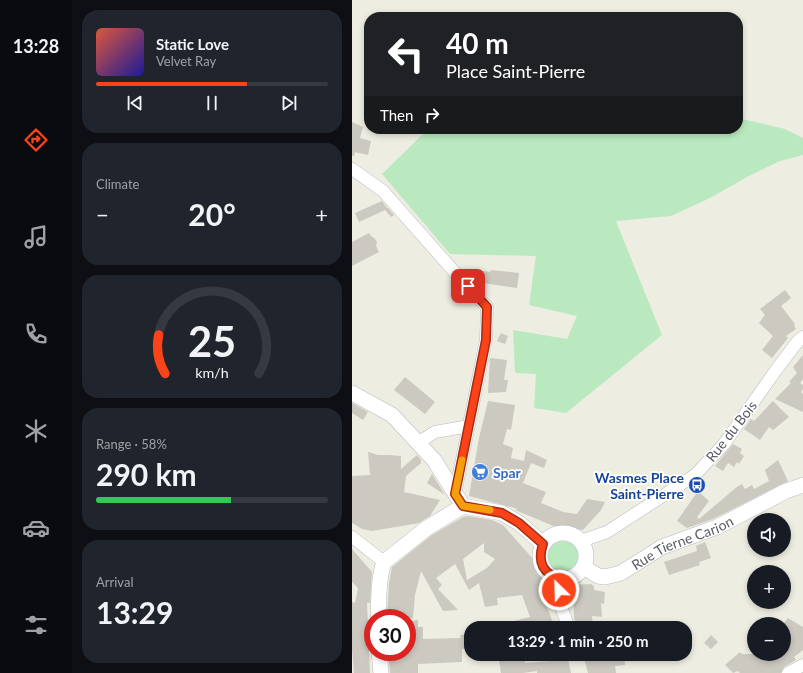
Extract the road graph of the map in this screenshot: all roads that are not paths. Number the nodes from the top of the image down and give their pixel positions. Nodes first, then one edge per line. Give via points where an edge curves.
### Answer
1 (352, 169) edge
2 (803, 337) edge
3 (352, 393) edge
4 (469, 426) junction
5 (419, 442) junction
6 (803, 485) edge
7 (459, 500) junction
8 (352, 537) edge
9 (581, 541) junction
10 (543, 544) junction
11 (384, 562) junction
12 (584, 567) junction
13 (562, 579) junction
14 (379, 609) edge
15 (567, 621) edge
16 (379, 661) edge
17 (803, 665) edge
18 (380, 673) edge
19 (788, 673) edge

1 - 4 street via 383,191 487,307 486,340
2 - 9 street, Rue du Bois via 784,359 724,444 695,475 607,532
3 - 5 street via 392,415
4 - 5 street via 436,432
4 - 7 street
5 - 7 street via 434,460
6 - 12 street, Rue Tierne Carion via 786,491 717,527 662,547 621,573 598,576
7 - 10 street via 502,513 519,523
7 - 11 street
8 - 11 street
9 - 10 street via 574,536 561,534 549,538
9 - 12 street via 586,554
10 - 13 street via 540,558 543,566 547,573
11 - 14 street
12 - 13 street via 575,576
13 - 15 street via 559,590 560,603
16 - 18 street
17 - 19 street

